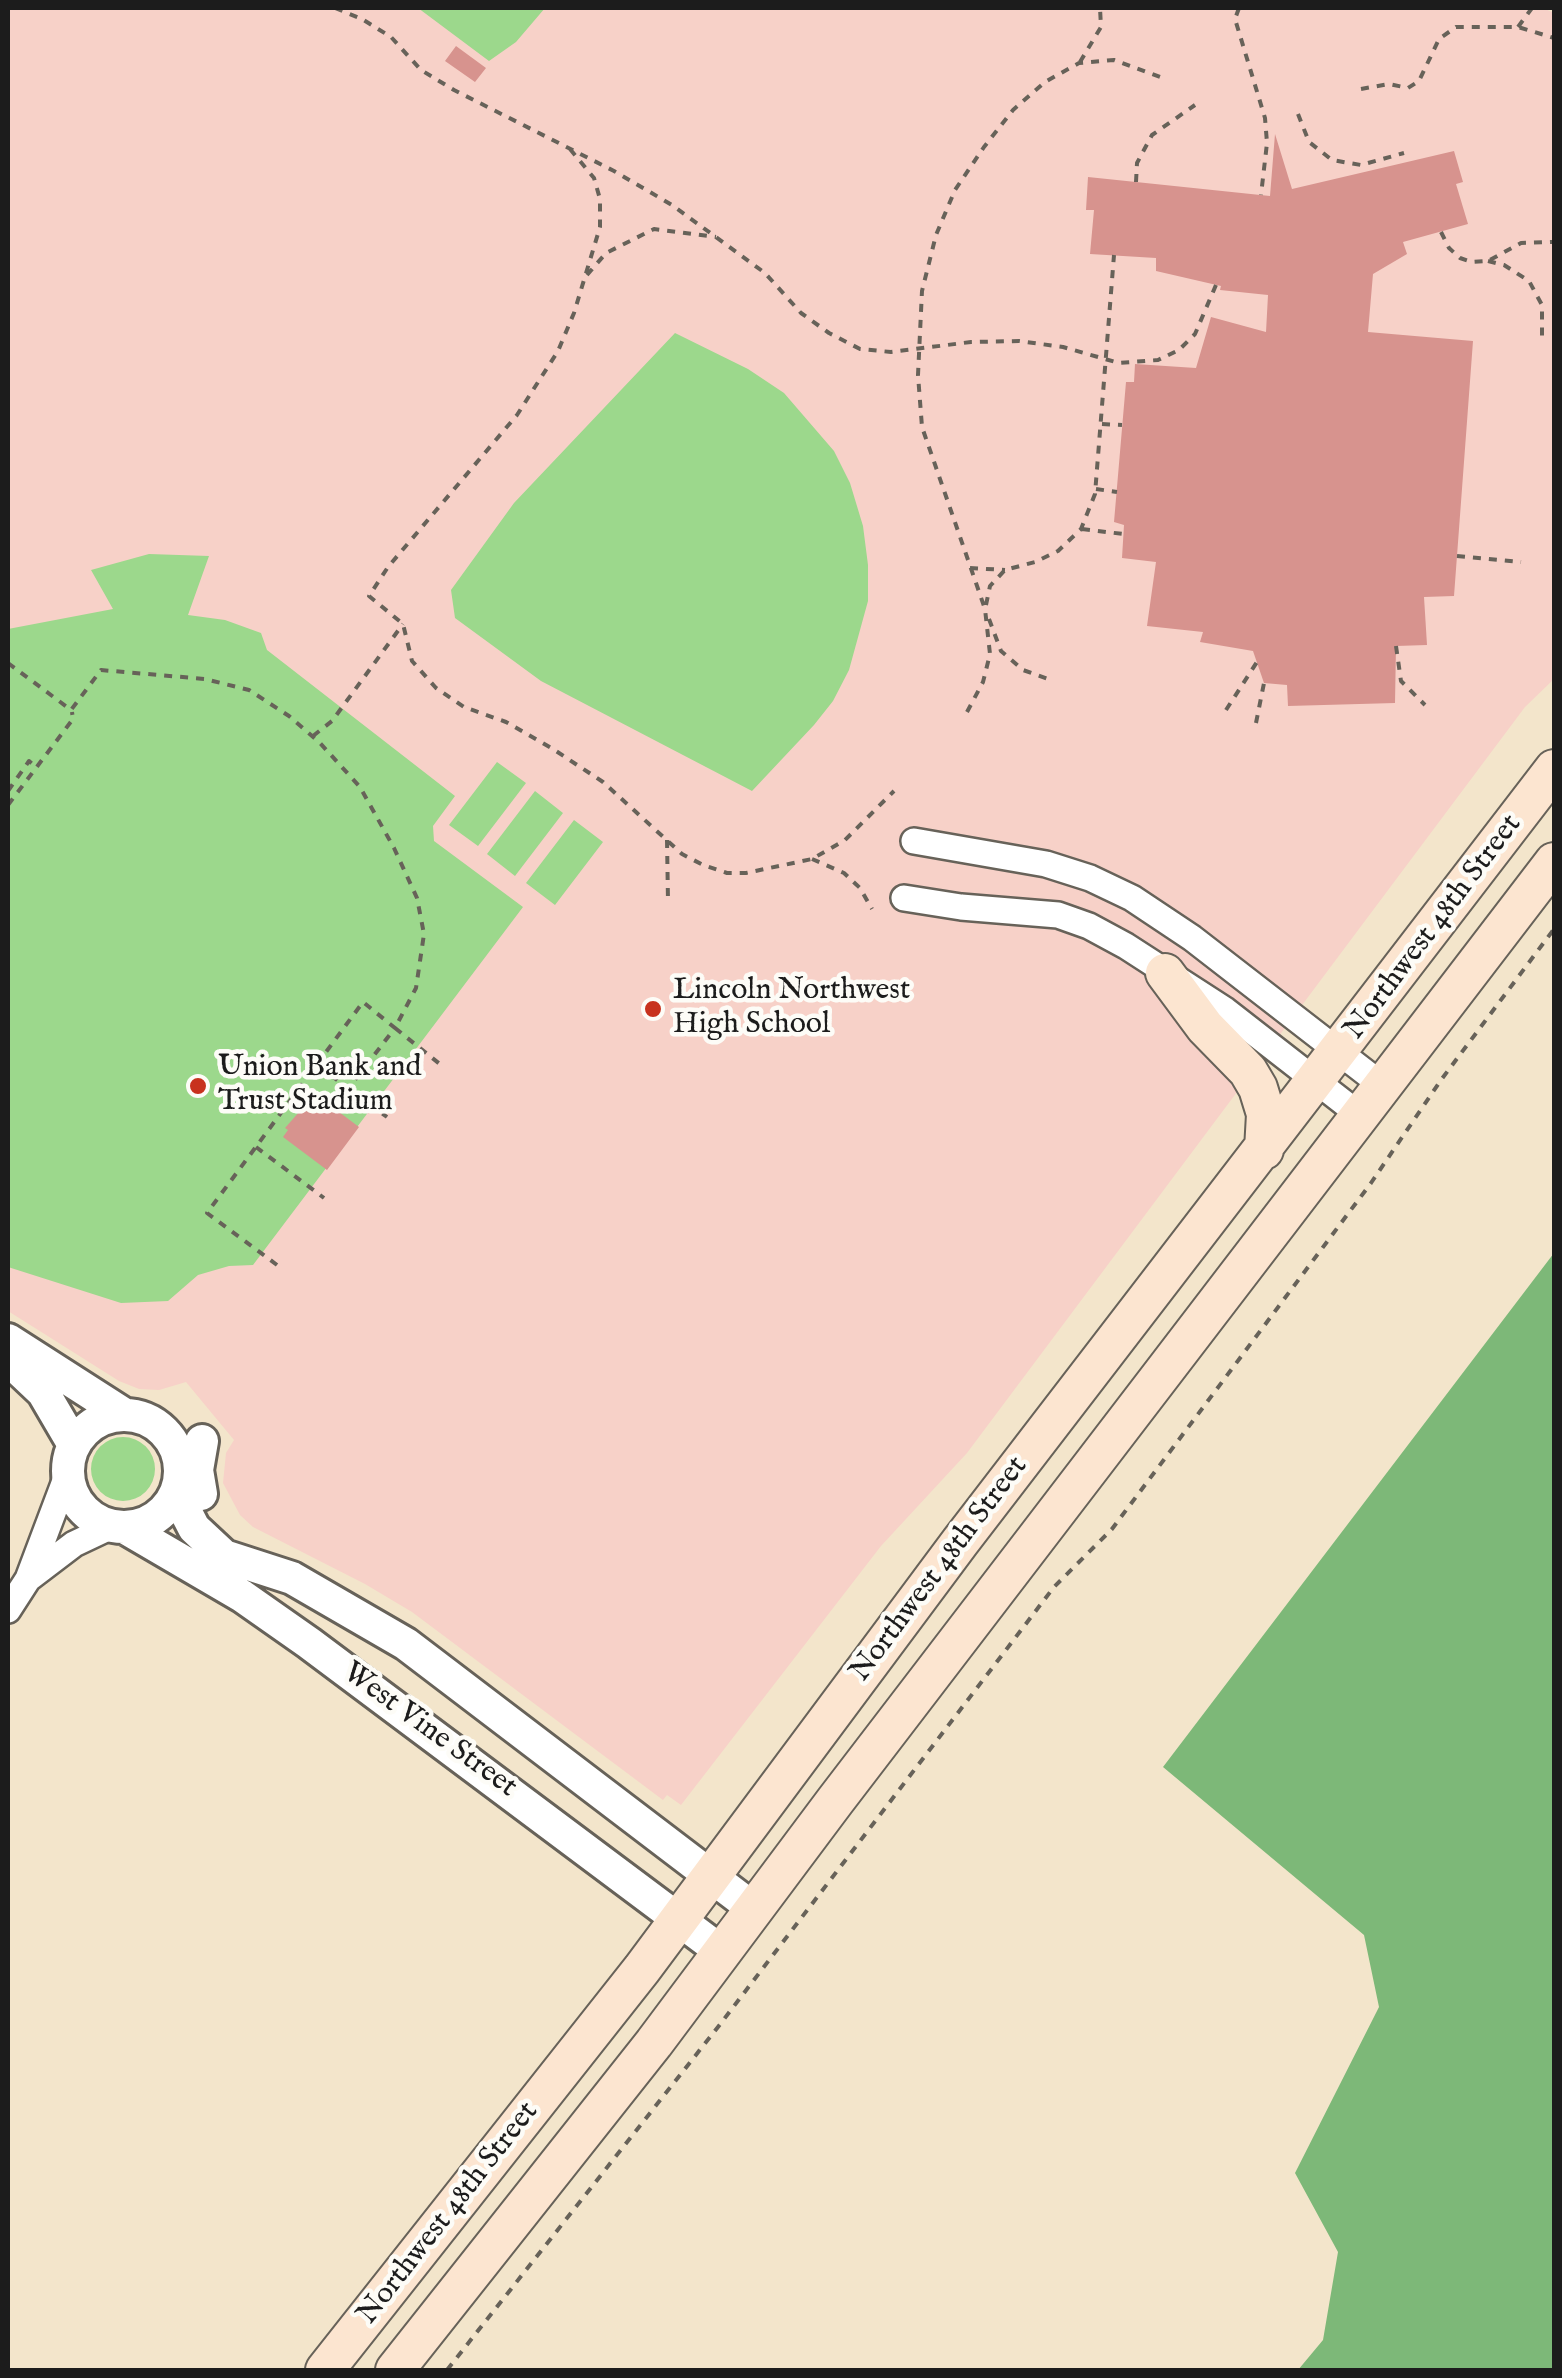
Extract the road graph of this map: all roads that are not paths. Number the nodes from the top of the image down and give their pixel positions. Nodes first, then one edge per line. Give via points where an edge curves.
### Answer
1 (1554, 769) edge
2 (914, 841) dead end
3 (1554, 862) edge
4 (904, 898) dead end
5 (1165, 973) junction
6 (1329, 1066) junction
7 (1372, 1101) junction
8 (1264, 1150) junction
9 (8, 1340) edge
10 (8, 1359) edge
11 (124, 1414) junction
12 (202, 1441) dead end
13 (71, 1459) junction
14 (176, 1493) junction
15 (118, 1526) junction
16 (264, 1568) junction
17 (28, 1579) junction
18 (8, 1610) edge
19 (711, 1876) junction
20 (754, 1910) junction
21 (678, 1918) junction
22 (722, 1952) junction
23 (325, 2370) edge
24 (395, 2370) edge

1 - 6 main road, Northwest 48th Street
2 - 6 street via 1046,864 1132,898 1176,926
3 - 7 main road, Northwest 48th Street
4 - 5 street via 1058,915 1126,946
5 - 6 street
5 - 8 main road via 1258,1088 1266,1114
6 - 7 street
6 - 7 street
6 - 8 main road, Northwest 48th Street
7 - 20 main road, Northwest 48th Street
8 - 19 main road, Northwest 48th Street
9 - 11 street
10 - 13 street via 42,1392
11 - 13 street via 95,1422
11 - 14 street via 144,1418 170,1438 180,1469
12 - 16 street via 197,1470 210,1517
13 - 15 street via 72,1492 81,1507
13 - 17 street
14 - 15 street via 155,1518
14 - 16 street, West Vine Street via 206,1541 224,1556
15 - 17 street via 74,1544
15 - 21 street, West Vine Street via 256,1605
16 - 19 street, West Vine Street via 406,1644
17 - 18 street
19 - 20 street, West Vine Street
19 - 21 main road, Northwest 48th Street
20 - 22 main road, Northwest 48th Street
21 - 22 street, West Vine Street
21 - 23 main road, Northwest 48th Street
22 - 24 main road, Northwest 48th Street

